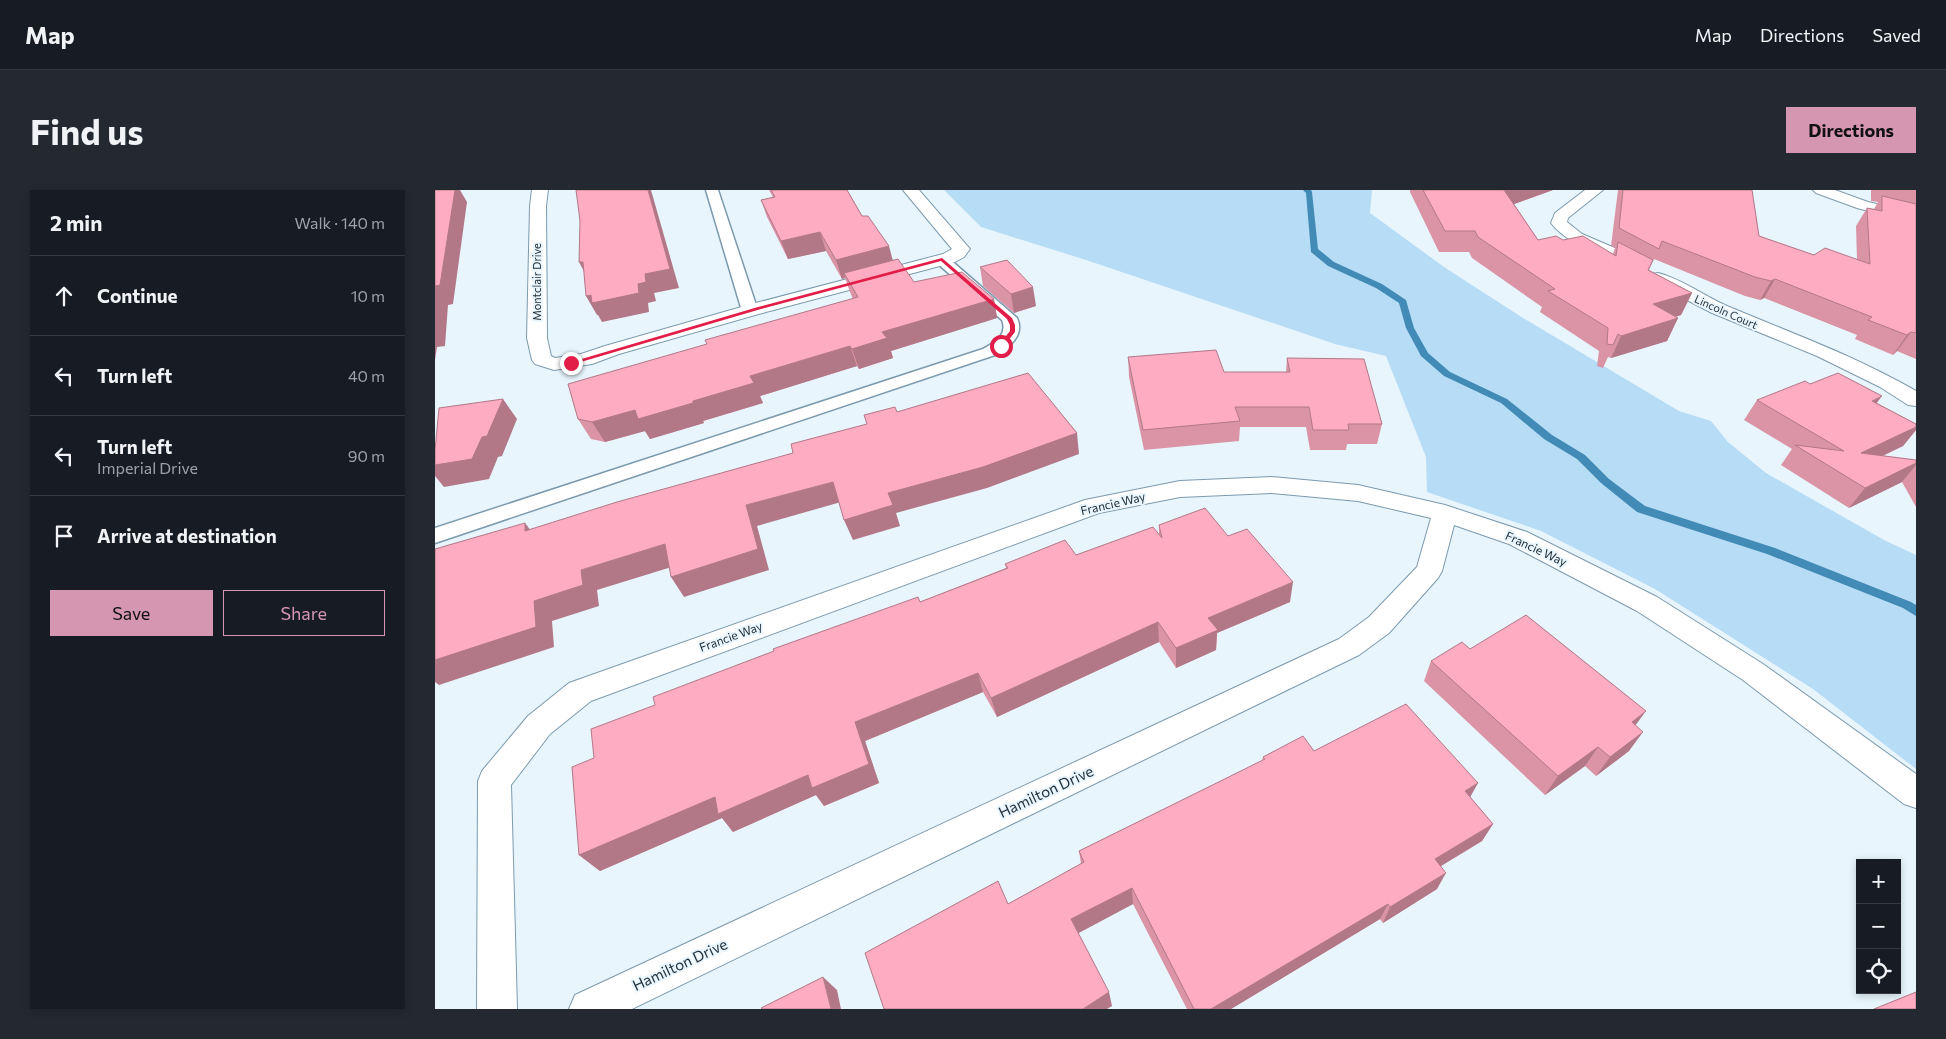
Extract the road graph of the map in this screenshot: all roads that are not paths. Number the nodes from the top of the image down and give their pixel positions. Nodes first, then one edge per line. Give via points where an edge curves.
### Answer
1 (540, 190) edge
2 (712, 190) edge
3 (911, 190) edge
4 (1595, 190) edge
5 (1821, 190) edge
6 (1916, 218) edge
7 (942, 260) junction
8 (750, 311) junction
9 (1916, 400) edge
10 (1445, 513) junction
11 (435, 536) edge
12 (1916, 793) edge
13 (497, 1009) edge
14 (589, 1009) edge

1 - 8 street, Montclair Drive via 537,206 537,338 542,360 554,364 585,360
2 - 8 lane
3 - 7 street via 961,249
4 - 9 street, Lincoln Court via 1561,216 1559,223 1564,230 1698,300 1824,352
5 - 6 street via 1863,205
7 - 8 street
7 - 11 lane via 1009,318 1013,332 1001,346
10 - 12 street, Francie Way via 1518,538 1647,604 1753,672
10 - 13 street, Francie Way via 1358,493 1272,485 1180,489 1094,506 580,692 539,725 494,781
10 - 14 street, Hamilton Drive via 1429,571 1379,624 1349,647

